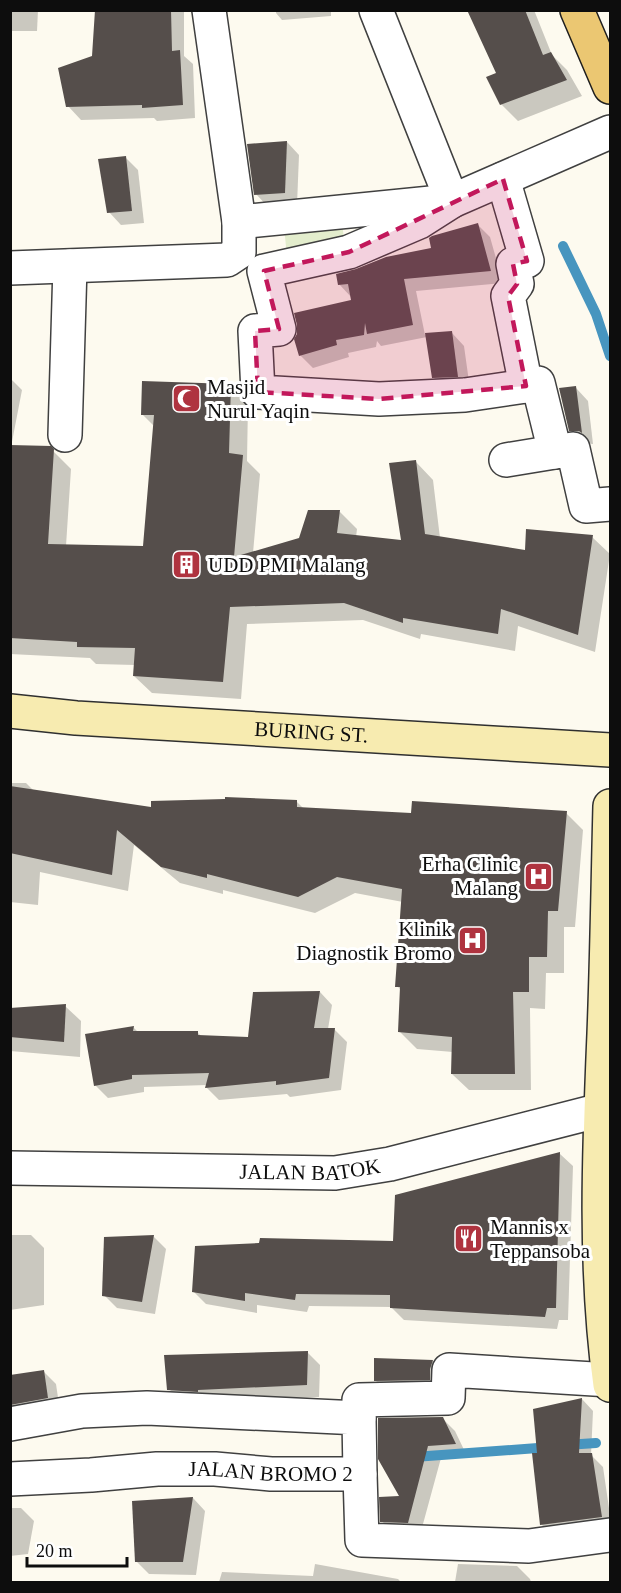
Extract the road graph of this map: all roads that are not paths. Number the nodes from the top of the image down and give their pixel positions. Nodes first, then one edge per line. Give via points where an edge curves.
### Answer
1 (209, 10) edge
2 (376, 10) edge
3 (577, 10) edge
4 (610, 87) edge
5 (610, 132) edge
6 (503, 179) junction
7 (452, 201) junction
8 (238, 222) junction
9 (70, 266) junction
10 (10, 268) edge
11 (526, 386) junction
12 (65, 435) dead end
13 (555, 452) junction
14 (506, 460) dead end
15 (610, 504) edge
16 (10, 711) edge
17 (610, 750) edge
18 (610, 806) edge
19 (601, 1110) junction
20 (10, 1168) edge
21 (605, 1172) edge
22 (610, 1380) edge
23 (610, 1385) edge
24 (10, 1424) edge
25 (360, 1453) junction
26 (10, 1479) edge
27 (610, 1535) edge

1 - 8 street
2 - 7 street
3 - 4 main road
5 - 6 street
6 - 7 street
6 - 11 street via 527,261 513,264 517,284 508,296
7 - 8 street
7 - 11 street via 419,222 349,252 264,271 279,329 255,331 258,392 380,399 465,395
8 - 9 street via 238,252 226,260
9 - 10 street
9 - 12 street
11 - 13 street via 538,383
13 - 14 street
13 - 15 street via 573,449 586,506
16 - 17 street, BURING ST.
18 - 19 street
19 - 20 street, JALAN BATOK via 390,1164 335,1173
19 - 21 street
21 - 22 street via 601,1274
22 - 23 street
22 - 25 street via 449,1370 448,1398 359,1400
24 - 25 street via 82,1411 147,1408
25 - 26 street, JALAN BROMO 2 via 271,1474 157,1468
25 - 27 street, JALAN BROMO 2 via 362,1540 528,1546

